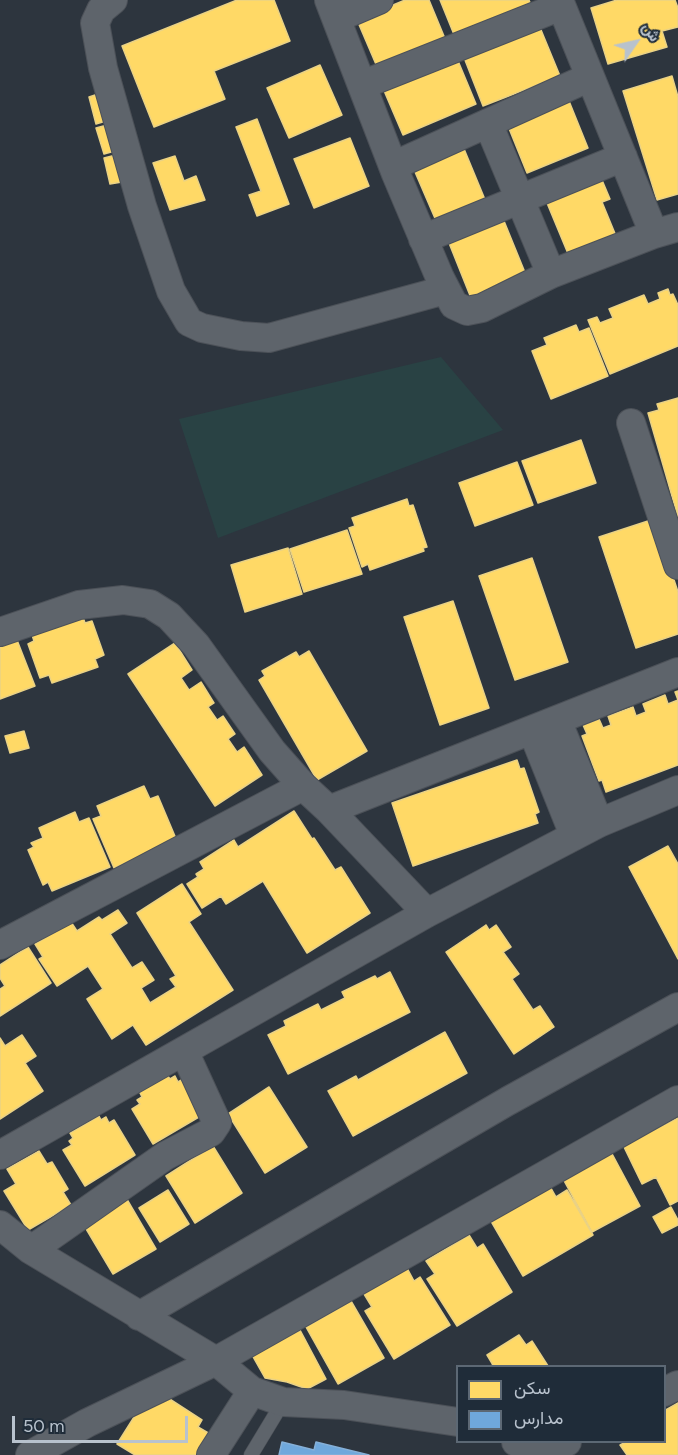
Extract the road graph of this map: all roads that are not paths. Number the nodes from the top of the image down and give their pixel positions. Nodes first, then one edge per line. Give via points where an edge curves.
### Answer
1 (113, 0) edge
2 (379, 0) edge
3 (560, 3) edge
4 (333, 9) edge
5 (590, 76) junction
6 (362, 86) junction
7 (488, 123) junction
8 (623, 157) junction
9 (393, 166) junction
10 (519, 200) junction
11 (666, 230) edge
12 (423, 239) junction
13 (551, 274) junction
14 (445, 290) junction
15 (631, 423) dead end
16 (678, 565) edge
17 (0, 632) edge
18 (678, 672) edge
19 (544, 725) junction
20 (303, 786) junction
21 (678, 790) edge
22 (329, 810) junction
23 (587, 829) junction
24 (427, 913) junction
25 (0, 945) edge
26 (678, 1007) edge
27 (184, 1051) junction
28 (678, 1100) edge
29 (0, 1155) edge
30 (0, 1224) edge
31 (31, 1250) junction
32 (139, 1316) junction
33 (216, 1360) junction
34 (252, 1390) junction
35 (284, 1402) junction
36 (456, 1422) edge
37 (524, 1443) edge
38 (558, 1443) edge
39 (30, 1455) edge
40 (211, 1455) edge
41 (251, 1455) edge

1 - 14 street via 101,10 95,23 103,68 142,206 171,291 189,322 241,336 269,338
2 - 4 street
3 - 5 street
3 - 6 street
4 - 6 street
5 - 7 street
5 - 8 street
6 - 9 street
7 - 9 street
7 - 10 street
8 - 10 street
8 - 11 street
9 - 12 street
10 - 12 street
10 - 13 street
11 - 13 street
12 - 14 street
13 - 14 street via 482,308 467,311 454,306
15 - 16 street
17 - 20 street via 79,605 123,600 150,604 169,616 196,645 272,751
18 - 19 street
19 - 22 street
19 - 23 street
20 - 22 street
20 - 25 street
21 - 23 street
22 - 24 street
23 - 24 street
24 - 27 street
26 - 32 street via 508,1101
27 - 29 street
27 - 31 street via 217,1123 211,1132 165,1156
28 - 33 street
30 - 31 street
31 - 32 street
32 - 33 street
33 - 34 street
33 - 39 street
34 - 35 street
34 - 40 street
35 - 36 street via 344,1405
35 - 41 lane
37 - 38 street

